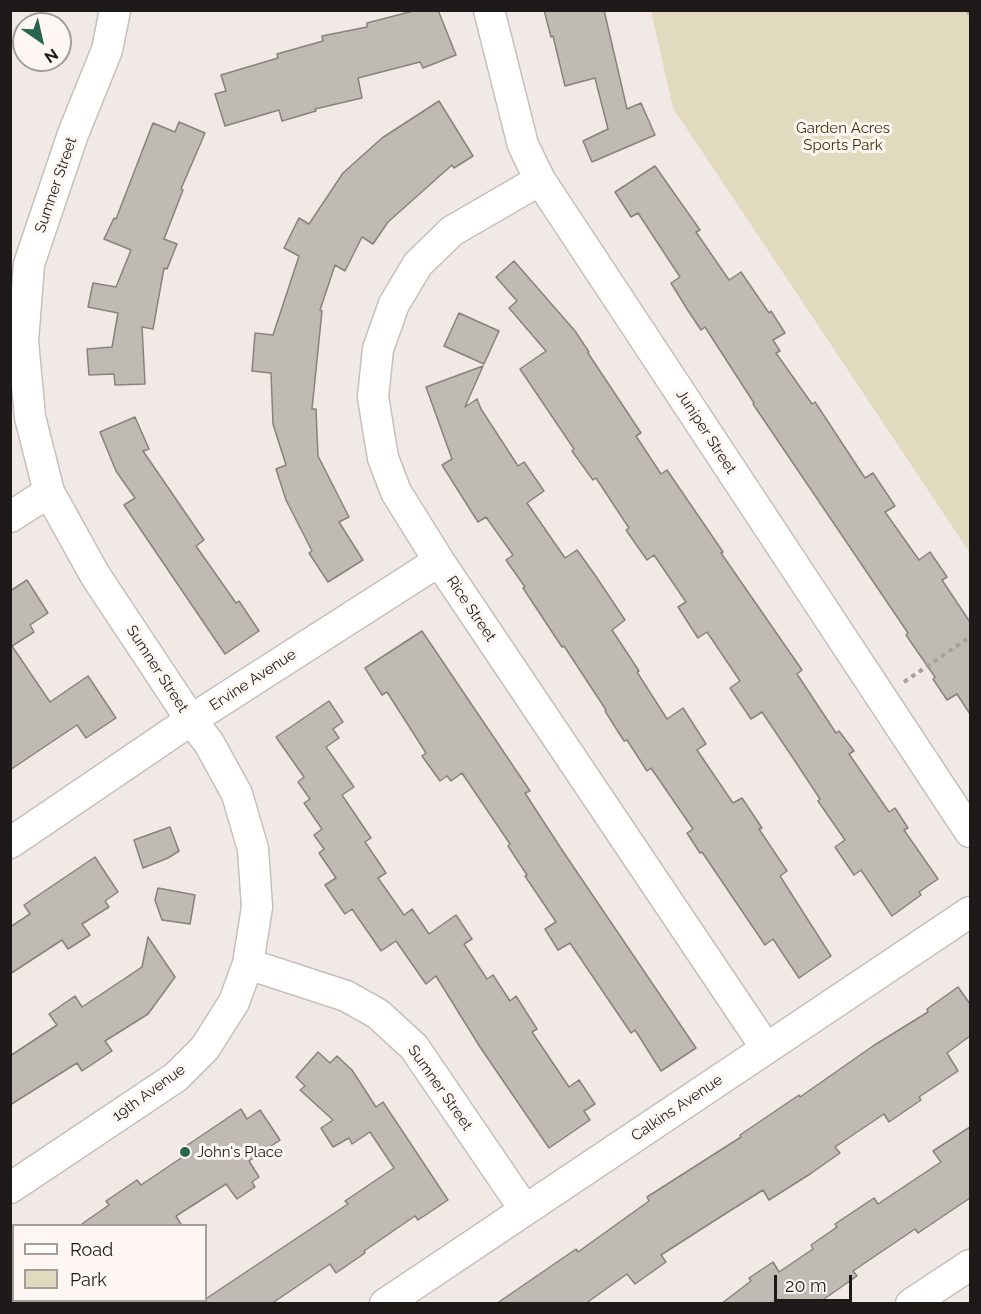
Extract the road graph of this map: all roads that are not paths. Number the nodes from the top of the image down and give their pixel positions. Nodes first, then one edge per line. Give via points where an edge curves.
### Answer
1 (115, 10) edge
2 (489, 10) edge
3 (540, 180) junction
4 (20, 261) edge
5 (49, 492) junction
6 (10, 517) edge
7 (439, 561) junction
8 (191, 720) junction
9 (970, 832) edge
10 (10, 843) edge
11 (970, 912) edge
12 (248, 964) junction
13 (766, 1048) junction
14 (10, 1188) edge
15 (525, 1210) junction
16 (970, 1264) edge
17 (384, 1304) edge
18 (911, 1304) edge

1 - 4 street, Sumner Street via 107,50
2 - 3 street, Juniper Street via 523,145
3 - 7 street, Rice Street via 452,231 418,264 394,304 378,349 373,397 383,458 396,492
3 - 9 street, Juniper Street
4 - 5 street, Sumner Street via 30,417
5 - 6 street
5 - 8 street, Sumner Street via 95,575
7 - 8 street, Ervine Avenue
7 - 13 street, Rice Street
8 - 10 street, Ervine Avenue
8 - 12 street, Sumner Street via 209,743 237,794 253,849 257,907
11 - 13 street, Calkins Avenue
12 - 14 street, 19th Avenue via 234,1002 205,1048 176,1077
12 - 15 street, Sumner Street via 346,996 378,1014 414,1047
13 - 15 street, Calkins Avenue
15 - 17 street, Calkins Avenue
16 - 18 street

